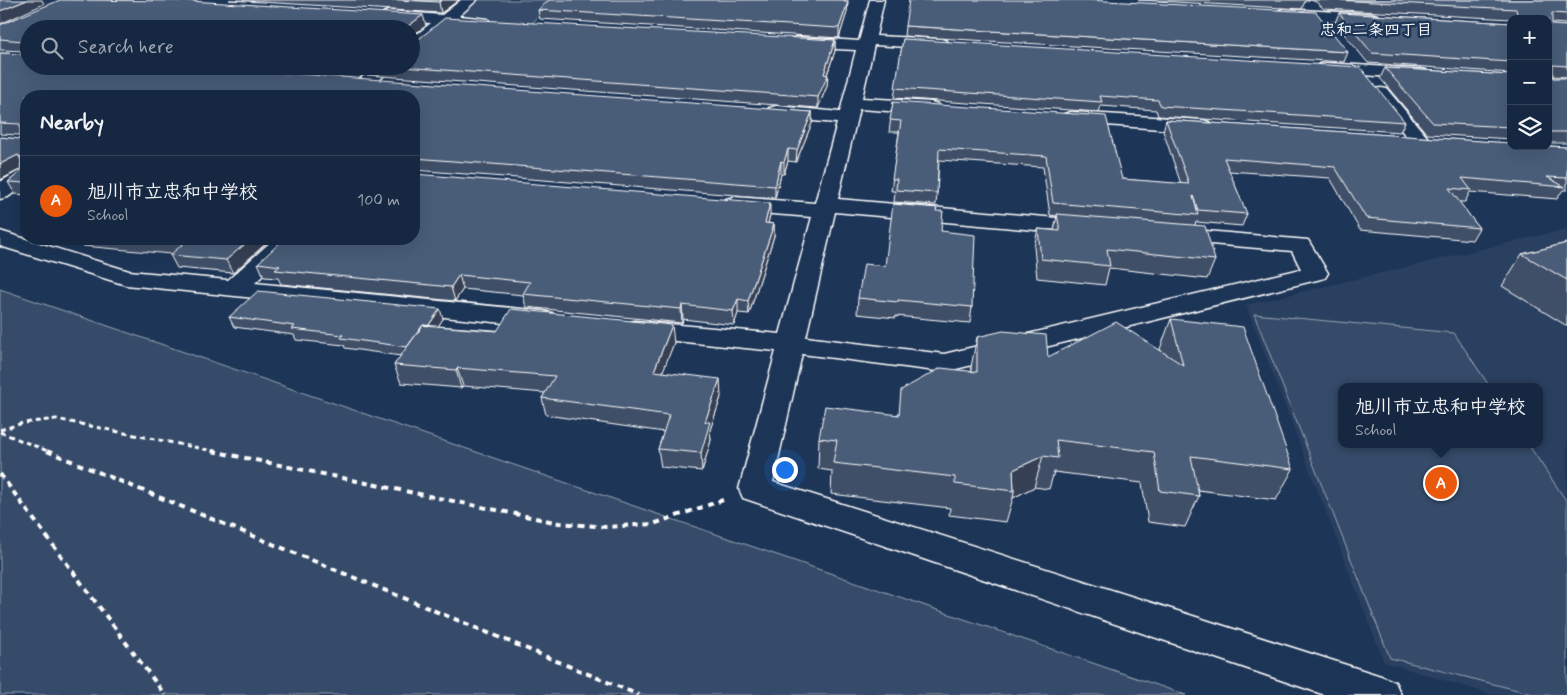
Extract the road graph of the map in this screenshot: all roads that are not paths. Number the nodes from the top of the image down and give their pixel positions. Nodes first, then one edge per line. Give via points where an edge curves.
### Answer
1 (470, 0) edge
2 (877, 0) edge
3 (1305, 0) edge
4 (1270, 13) edge
5 (375, 15) edge
6 (1318, 16) junction
7 (1385, 19) edge
8 (445, 20) junction
9 (502, 23) edge
10 (1335, 36) edge
11 (420, 40) edge
12 (786, 41) edge
13 (866, 43) junction
14 (956, 45) edge
15 (1346, 50) edge
16 (1313, 67) edge
17 (1363, 70) junction
18 (376, 75) edge
19 (1432, 75) edge
20 (337, 81) edge
21 (366, 83) junction
22 (396, 85) edge
23 (357, 90) edge
24 (851, 110) junction
25 (952, 110) edge
26 (760, 111) edge
27 (1051, 116) edge
28 (1221, 128) edge
29 (1400, 140) edge
30 (1420, 141) junction
31 (1440, 142) edge
32 (20, 179) edge
33 (0, 192) edge
34 (717, 202) edge
35 (825, 208) junction
36 (1112, 230) edge
37 (1152, 233) edge
38 (0, 238) edge
39 (20, 244) edge
40 (22, 245) edge
41 (282, 245) edge
42 (235, 288) junction
43 (562, 321) edge
44 (612, 326) edge
45 (790, 344) junction
46 (1381, 695) edge

1 - 8 street
2 - 13 street
3 - 6 street
4 - 6 street
5 - 8 street
6 - 7 street
6 - 10 street
8 - 9 street
8 - 11 street
12 - 13 street
13 - 14 street
13 - 24 street
15 - 17 street
16 - 17 street
17 - 19 street
17 - 30 street
18 - 21 street
20 - 21 street
21 - 22 street
21 - 23 street
24 - 25 street
24 - 26 street
24 - 35 street
27 - 28 street
29 - 30 street
30 - 31 street
32 - 33 street
34 - 35 street
35 - 36 street
35 - 45 street
37 - 45 street via 1300,245 1316,273 944,363
38 - 39 street
40 - 42 street via 126,278
41 - 42 street
42 - 43 street
44 - 45 street
45 - 46 street via 755,489

